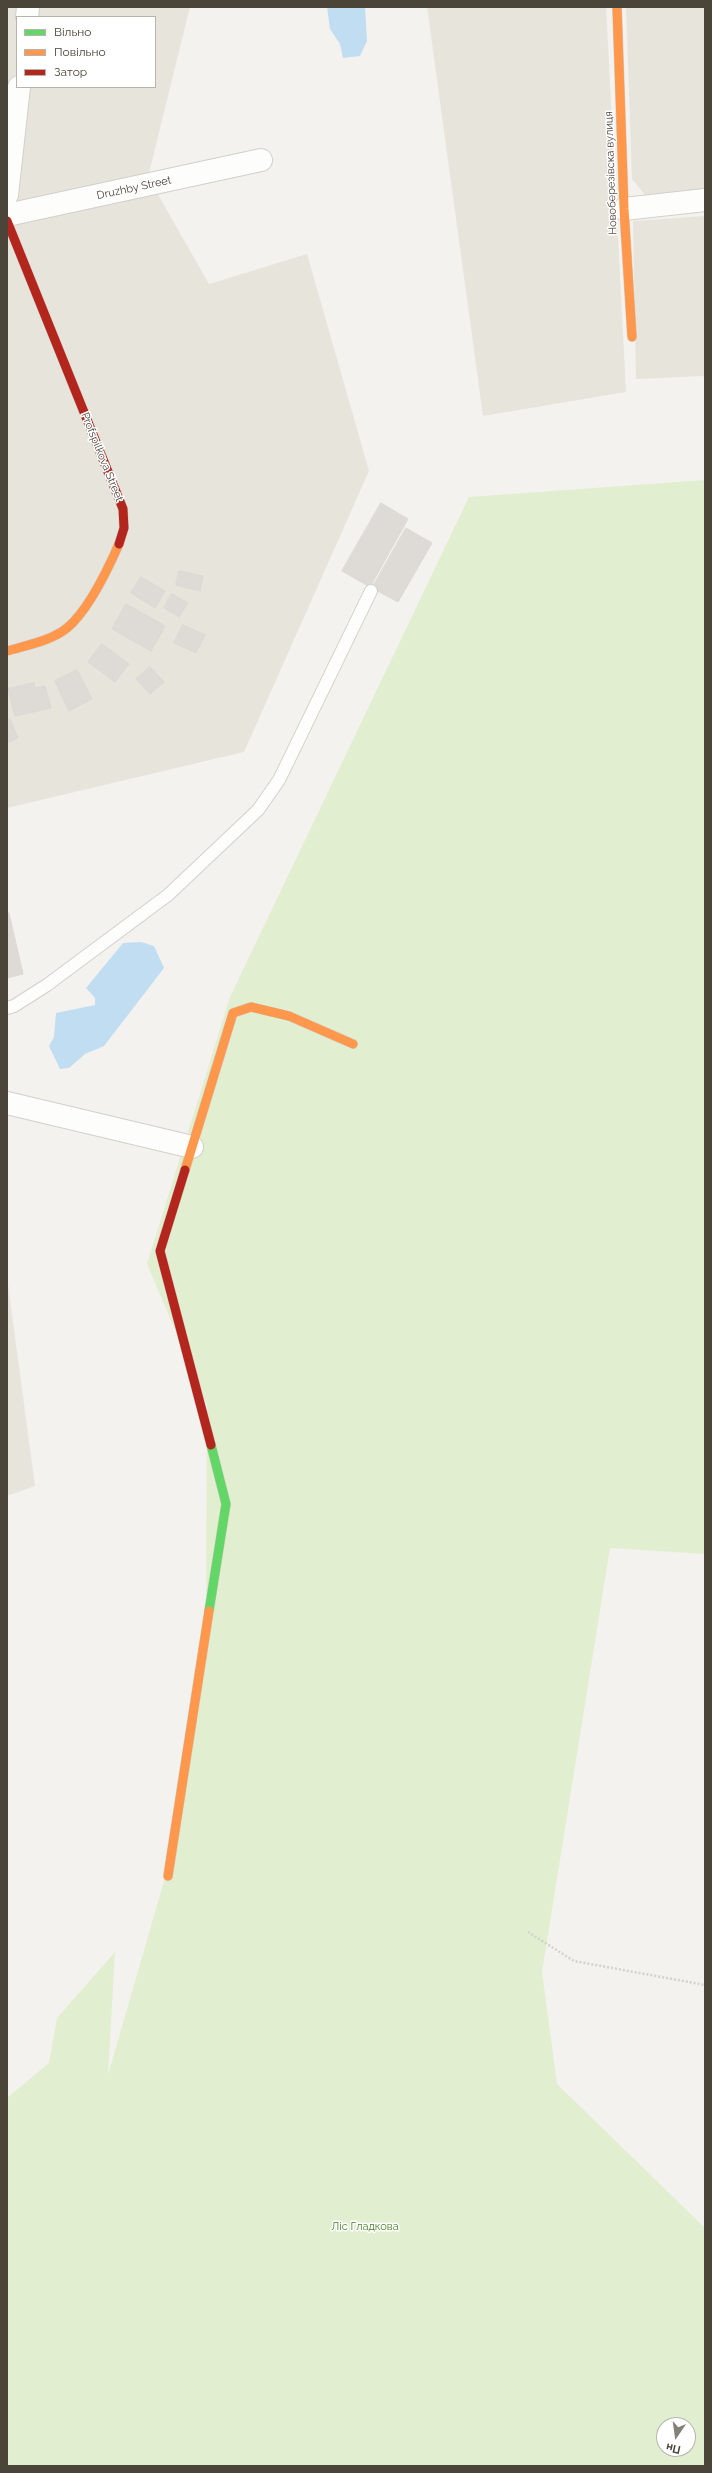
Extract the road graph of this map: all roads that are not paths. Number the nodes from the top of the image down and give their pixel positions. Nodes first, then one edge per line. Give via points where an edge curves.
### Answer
1 (617, 7) edge
2 (19, 88) edge
3 (261, 160) dead end
4 (7, 195) edge
5 (705, 200) edge
6 (624, 209) junction
7 (7, 215) edge
8 (7, 221) edge
9 (632, 337) dead end
10 (371, 591) dead end
11 (7, 651) edge
12 (7, 1008) edge
13 (352, 1044) dead end
14 (7, 1103) edge
15 (192, 1147) junction
16 (168, 1876) dead end

1 - 6 street, Новоберезівска вулиця
2 - 4 street
3 - 7 street, Druzhby Street
5 - 6 street
6 - 9 street, Новоберезівска вулиця
8 - 11 street, Profspilkova Street via 123,509 124,527 121,540 92,594 68,627 46,640
10 - 12 lane via 279,780 258,810 168,895 47,985
13 - 15 street via 289,1016 251,1007 233,1013
14 - 15 street
15 - 16 street via 160,1251 226,1504

